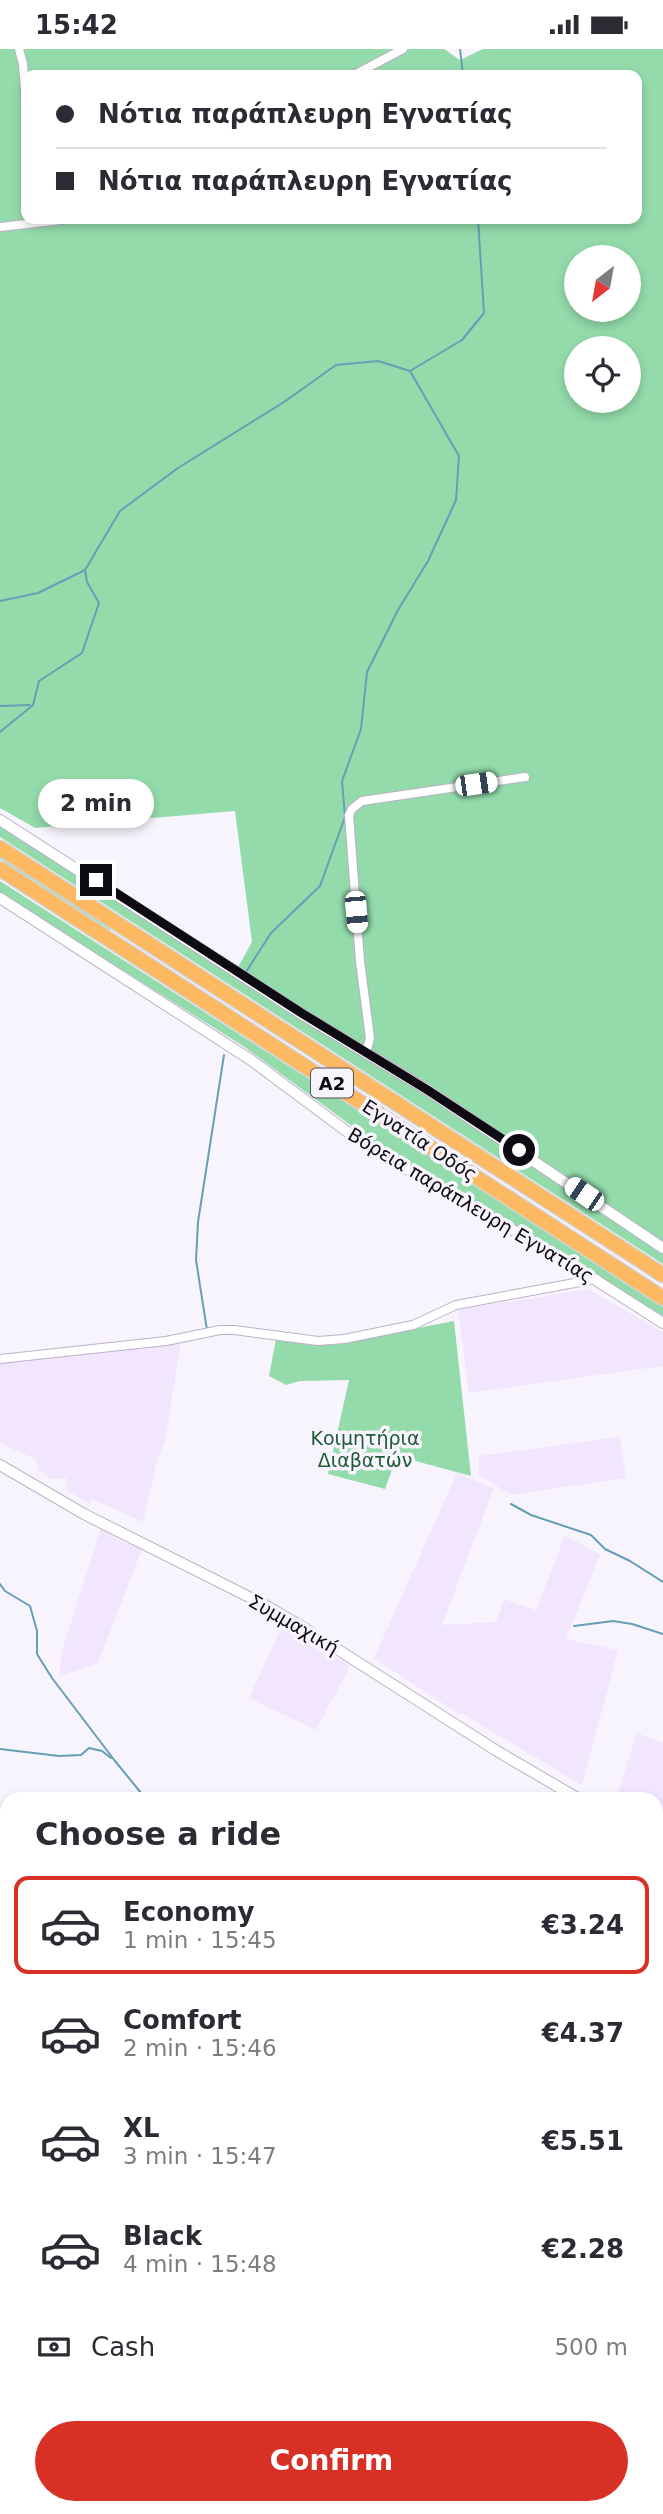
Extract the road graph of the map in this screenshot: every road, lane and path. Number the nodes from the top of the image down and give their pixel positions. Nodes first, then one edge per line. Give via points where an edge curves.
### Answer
1 (19, 49) edge
2 (403, 49) edge
3 (23, 70) edge
4 (363, 70) edge
5 (21, 224) edge
6 (0, 227) edge
7 (525, 778) dead end
8 (0, 820) edge
9 (0, 848) edge
10 (0, 869) edge
11 (0, 898) edge
12 (366, 1053) junction
13 (663, 1248) edge
14 (663, 1275) edge
15 (596, 1279) junction
16 (663, 1298) edge
17 (663, 1323) edge
18 (0, 1359) edge
19 (0, 1465) edge
20 (567, 1792) edge

1 - 3 street
2 - 4 street
5 - 6 street
7 - 12 street via 362,801 352,809 360,961 370,1038
8 - 12 street
9 - 14 highway, Εγνατία Οδός / Α2
10 - 16 highway, Εγνατία Οδός / Α2
11 - 15 street, Βόρεια παράπλευρη Εγνατίας via 242,1054 365,1145
12 - 13 street via 484,1126
15 - 17 street, Βόρεια παράπλευρη Εγνατίας
15 - 18 street via 456,1305 413,1325 344,1339 318,1341 220,1330 166,1341
19 - 20 street, Συμμαχική via 304,1628

